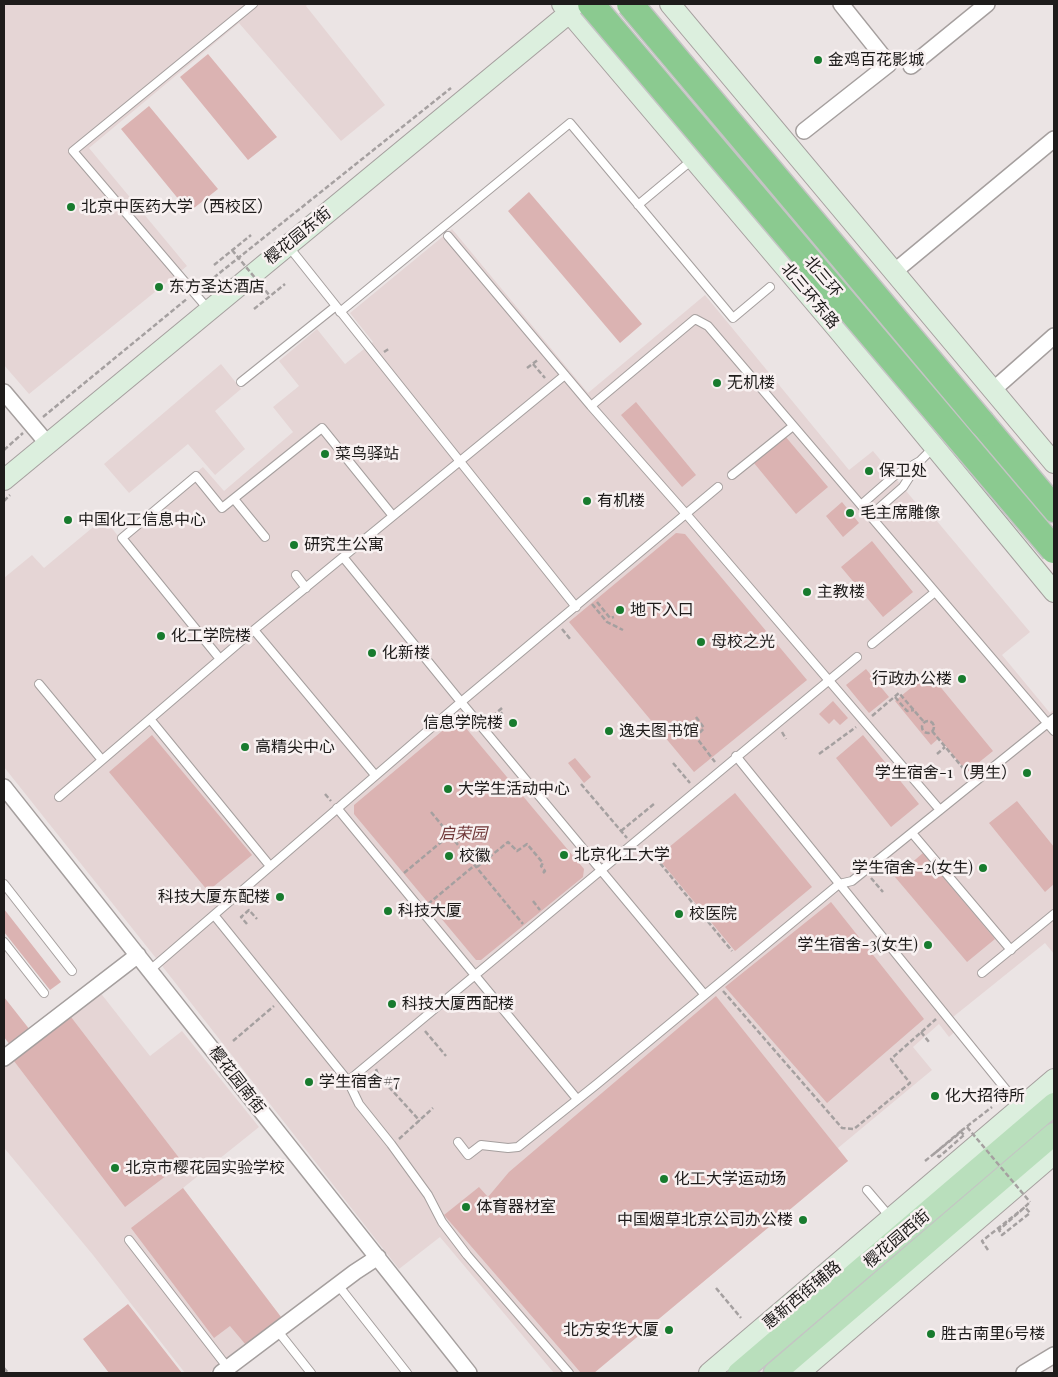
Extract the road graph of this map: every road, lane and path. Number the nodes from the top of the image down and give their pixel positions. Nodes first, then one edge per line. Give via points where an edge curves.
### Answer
1 (253, 4) edge
2 (630, 4) edge
3 (670, 4) edge
4 (841, 4) edge
5 (987, 4) edge
6 (578, 6) edge
7 (911, 66) dead end
8 (457, 83) dead end
9 (804, 131) dead end
10 (1054, 139) edge
11 (693, 159) junction
12 (638, 205) junction
13 (251, 235) dead end
14 (448, 236) dead end
15 (287, 245) junction
16 (232, 250) junction
17 (214, 265) dead end
18 (895, 271) junction
19 (285, 284) dead end
20 (770, 287) dead end
21 (194, 293) junction
22 (270, 296) junction
23 (254, 309) dead end
24 (338, 309) junction
25 (208, 310) junction
26 (1054, 336) edge
27 (390, 348) dead end
28 (383, 353) dead end
29 (527, 368) dead end
30 (565, 375) junction
31 (241, 382) dead end
32 (551, 386) junction
33 (994, 390) junction
34 (4, 392) edge
35 (591, 406) junction
36 (32, 426) junction
37 (793, 426) junction
38 (47, 443) junction
39 (4, 450) edge
40 (930, 450) junction
41 (460, 461) junction
42 (1054, 462) edge
43 (732, 475) dead end
44 (4, 480) edge
45 (718, 487) dead end
46 (234, 499) junction
47 (861, 505) junction
48 (1054, 510) edge
49 (686, 514) junction
50 (393, 516) junction
51 (870, 516) junction
52 (265, 537) dead end
53 (1054, 550) edge
54 (343, 556) junction
55 (296, 575) dead end
56 (306, 588) junction
57 (935, 592) junction
58 (1054, 592) edge
59 (589, 596) junction
60 (576, 607) junction
61 (614, 616) dead end
62 (557, 623) junction
63 (254, 630) junction
64 (623, 630) dead end
65 (571, 640) dead end
66 (872, 644) dead end
67 (857, 657) dead end
68 (220, 659) junction
69 (828, 681) junction
70 (39, 684) dead end
71 (895, 697) junction
72 (461, 702) junction
73 (914, 710) junction
74 (696, 718) dead end
75 (150, 719) junction
76 (866, 720) junction
77 (1051, 721) edge
78 (924, 722) junction
79 (932, 731) junction
80 (1054, 731) edge
81 (945, 747) junction
82 (819, 754) dead end
83 (937, 754) dead end
84 (736, 756) junction
85 (102, 760) junction
86 (673, 762) dead end
87 (721, 769) junction
88 (375, 775) junction
89 (975, 782) junction
90 (581, 784) dead end
91 (4, 787) edge
92 (696, 790) junction
93 (59, 797) dead end
94 (337, 808) junction
95 (658, 808) dead end
96 (940, 810) junction
97 (431, 812) dead end
98 (458, 828) dead end
99 (621, 831) junction
100 (912, 833) junction
101 (450, 834) junction
102 (639, 838) junction
103 (629, 841) dead end
104 (270, 866) junction
105 (476, 866) junction
106 (603, 871) junction
107 (865, 871) junction
108 (543, 873) dead end
109 (401, 876) dead end
110 (4, 884) edge
111 (839, 884) junction
112 (883, 892) dead end
113 (425, 906) dead end
114 (214, 914) junction
115 (1054, 914) edge
116 (257, 919) dead end
117 (247, 924) dead end
118 (529, 931) junction
119 (4, 942) edge
120 (1011, 950) junction
121 (732, 952) dead end
122 (138, 955) junction
123 (150, 970) junction
124 (72, 971) dead end
125 (982, 973) dead end
126 (475, 975) junction
127 (717, 984) junction
128 (44, 993) dead end
129 (704, 994) junction
130 (282, 999) junction
131 (942, 1012) junction
132 (418, 1022) junction
133 (921, 1032) junction
134 (234, 1041) dead end
135 (929, 1042) dead end
136 (446, 1056) dead end
137 (4, 1058) edge
138 (373, 1061) junction
139 (1054, 1079) edge
140 (348, 1081) junction
141 (576, 1099) junction
142 (1054, 1104) edge
143 (992, 1107) dead end
144 (433, 1108) dead end
145 (1026, 1115) junction
146 (420, 1120) junction
147 (966, 1127) junction
148 (1054, 1134) edge
149 (458, 1142) dead end
150 (391, 1144) junction
151 (1054, 1154) edge
152 (925, 1161) dead end
153 (867, 1190) dead end
154 (1025, 1207) junction
155 (891, 1219) junction
156 (129, 1240) dead end
157 (988, 1250) dead end
158 (378, 1258) junction
159 (338, 1285) junction
160 (716, 1288) dead end
161 (742, 1318) dead end
162 (278, 1330) junction
163 (1054, 1355) edge
164 (805, 1366) edge
165 (4, 1368) edge
166 (225, 1371) edge
167 (8, 1373) edge
168 (311, 1373) edge
169 (406, 1373) edge
170 (469, 1373) edge
171 (569, 1373) edge
172 (709, 1373) edge
173 (739, 1373) edge
174 (775, 1373) edge
175 (1024, 1373) edge

1 - 21 lane via 73,151
2 - 48 highway, 北三环, bridge
3 - 18 street
4 - 9 street via 889,64
5 - 7 street
6 - 11 street, 北三环东路
6 - 15 street, 樱花园东街
6 - 53 highway, 北三环, bridge
8 - 21 path
10 - 18 street
11 - 12 lane
11 - 40 street, 北三环东路 via 857,353
12 - 20 lane via 733,318
12 - 24 lane via 570,122
13 - 16 path
14 - 30 lane
15 - 24 lane
15 - 25 street, 樱花园东街
16 - 17 path
16 - 22 path, bridge
18 - 33 street
19 - 22 path
21 - 25 lane
21 - 36 path
22 - 23 path
24 - 31 lane
24 - 41 lane
25 - 38 street, 樱花园东街
26 - 33 street
27 - 28 path
29 - 32 path via 533,364
30 - 32 lane
30 - 35 lane
32 - 41 lane
33 - 40 street
33 - 42 street
34 - 36 street
35 - 37 lane via 695,319 708,326
35 - 49 lane
36 - 38 street
36 - 39 path
37 - 43 lane
37 - 47 lane
38 - 44 street, 樱花园东街
40 - 47 lane
40 - 51 lane via 903,487
40 - 58 street, 北三环东路
41 - 50 lane
41 - 60 lane
45 - 49 lane
46 - 50 lane via 322,428
46 - 52 lane
46 - 68 lane via 222,508 196,476 122,538
47 - 51 lane
49 - 59 lane
49 - 69 lane
50 - 54 lane
51 - 57 lane
54 - 56 lane
54 - 72 lane
55 - 56 lane
56 - 63 lane
57 - 66 lane
57 - 77 lane
59 - 60 lane
59 - 61 path via 610,618
59 - 64 path via 607,622
60 - 62 lane
62 - 65 path
62 - 72 lane
63 - 68 lane
63 - 88 lane
67 - 69 lane
68 - 75 lane
69 - 76 lane
69 - 84 lane
70 - 85 lane
71 - 73 path via 907,711
71 - 73 path via 899,693
71 - 76 path
72 - 88 lane
72 - 106 lane
73 - 78 path
74 - 87 path via 704,728 696,737
75 - 85 lane
75 - 104 lane
76 - 82 path
76 - 96 lane
77 - 80 lane
77 - 89 lane
78 - 79 path via 932,722
78 - 79 path via 923,731
79 - 81 path
81 - 83 path
81 - 89 path
84 - 87 lane
84 - 111 lane
85 - 93 lane
86 - 92 path
87 - 92 lane
88 - 94 lane
89 - 96 lane
90 - 99 path
91 - 122 street, 樱花园南街
92 - 102 lane
94 - 104 lane
94 - 126 lane
95 - 99 path via 653,802
96 - 100 lane
97 - 101 path
98 - 101 path
99 - 103 path
100 - 107 lane
100 - 120 lane
101 - 105 path
101 - 109 path
102 - 106 lane
102 - 121 path
104 - 114 lane
105 - 108 path via 508,842 517,851 527,844 543,863
105 - 113 path
105 - 118 path
106 - 118 lane
106 - 129 lane
107 - 111 lane via 852,881
107 - 112 path
110 - 124 lane
111 - 127 lane
111 - 131 lane
114 - 123 lane
114 - 130 lane
115 - 120 lane
116 - 117 path via 249,910 241,917
118 - 126 lane
119 - 128 lane
120 - 125 lane
122 - 123 street, 樱花园南街
122 - 137 street
123 - 158 street, 樱花园南街
126 - 132 lane
126 - 141 lane
127 - 129 lane
127 - 133 path via 842,1128 854,1128 910,1083 891,1059
129 - 141 lane
130 - 134 path
130 - 140 lane
131 - 133 path
131 - 145 lane
132 - 136 path
132 - 138 lane
133 - 135 path
138 - 140 lane
138 - 146 path via 378,1075
139 - 145 street, 惠新西街辅路
140 - 150 lane via 359,1104
141 - 149 lane via 518,1146 481,1145 468,1155
142 - 145 main road, 樱花园西街
143 - 147 path
144 - 146 path
145 - 155 street, 惠新西街辅路
145 - 173 main road, 樱花园西街
146 - 150 path
147 - 152 path, bridge via 955,1137 948,1142 935,1153 939,1157 964,1135 961,1132 954,1138 946,1144 938,1150
147 - 154 path, bridge via 1030,1202
148 - 164 main road, 樱花园西街
150 - 171 lane via 467,1255
151 - 164 street
153 - 155 lane
154 - 154 path via 1030,1213 1002,1235 999,1230
154 - 157 path via 982,1241
155 - 172 street, 惠新西街辅路
156 - 166 lane
158 - 159 street
158 - 170 street, 樱花园南街
159 - 162 street
159 - 169 lane
160 - 161 path
162 - 166 street
162 - 168 lane
163 - 175 street
164 - 174 main road, 樱花园西街
165 - 167 path

